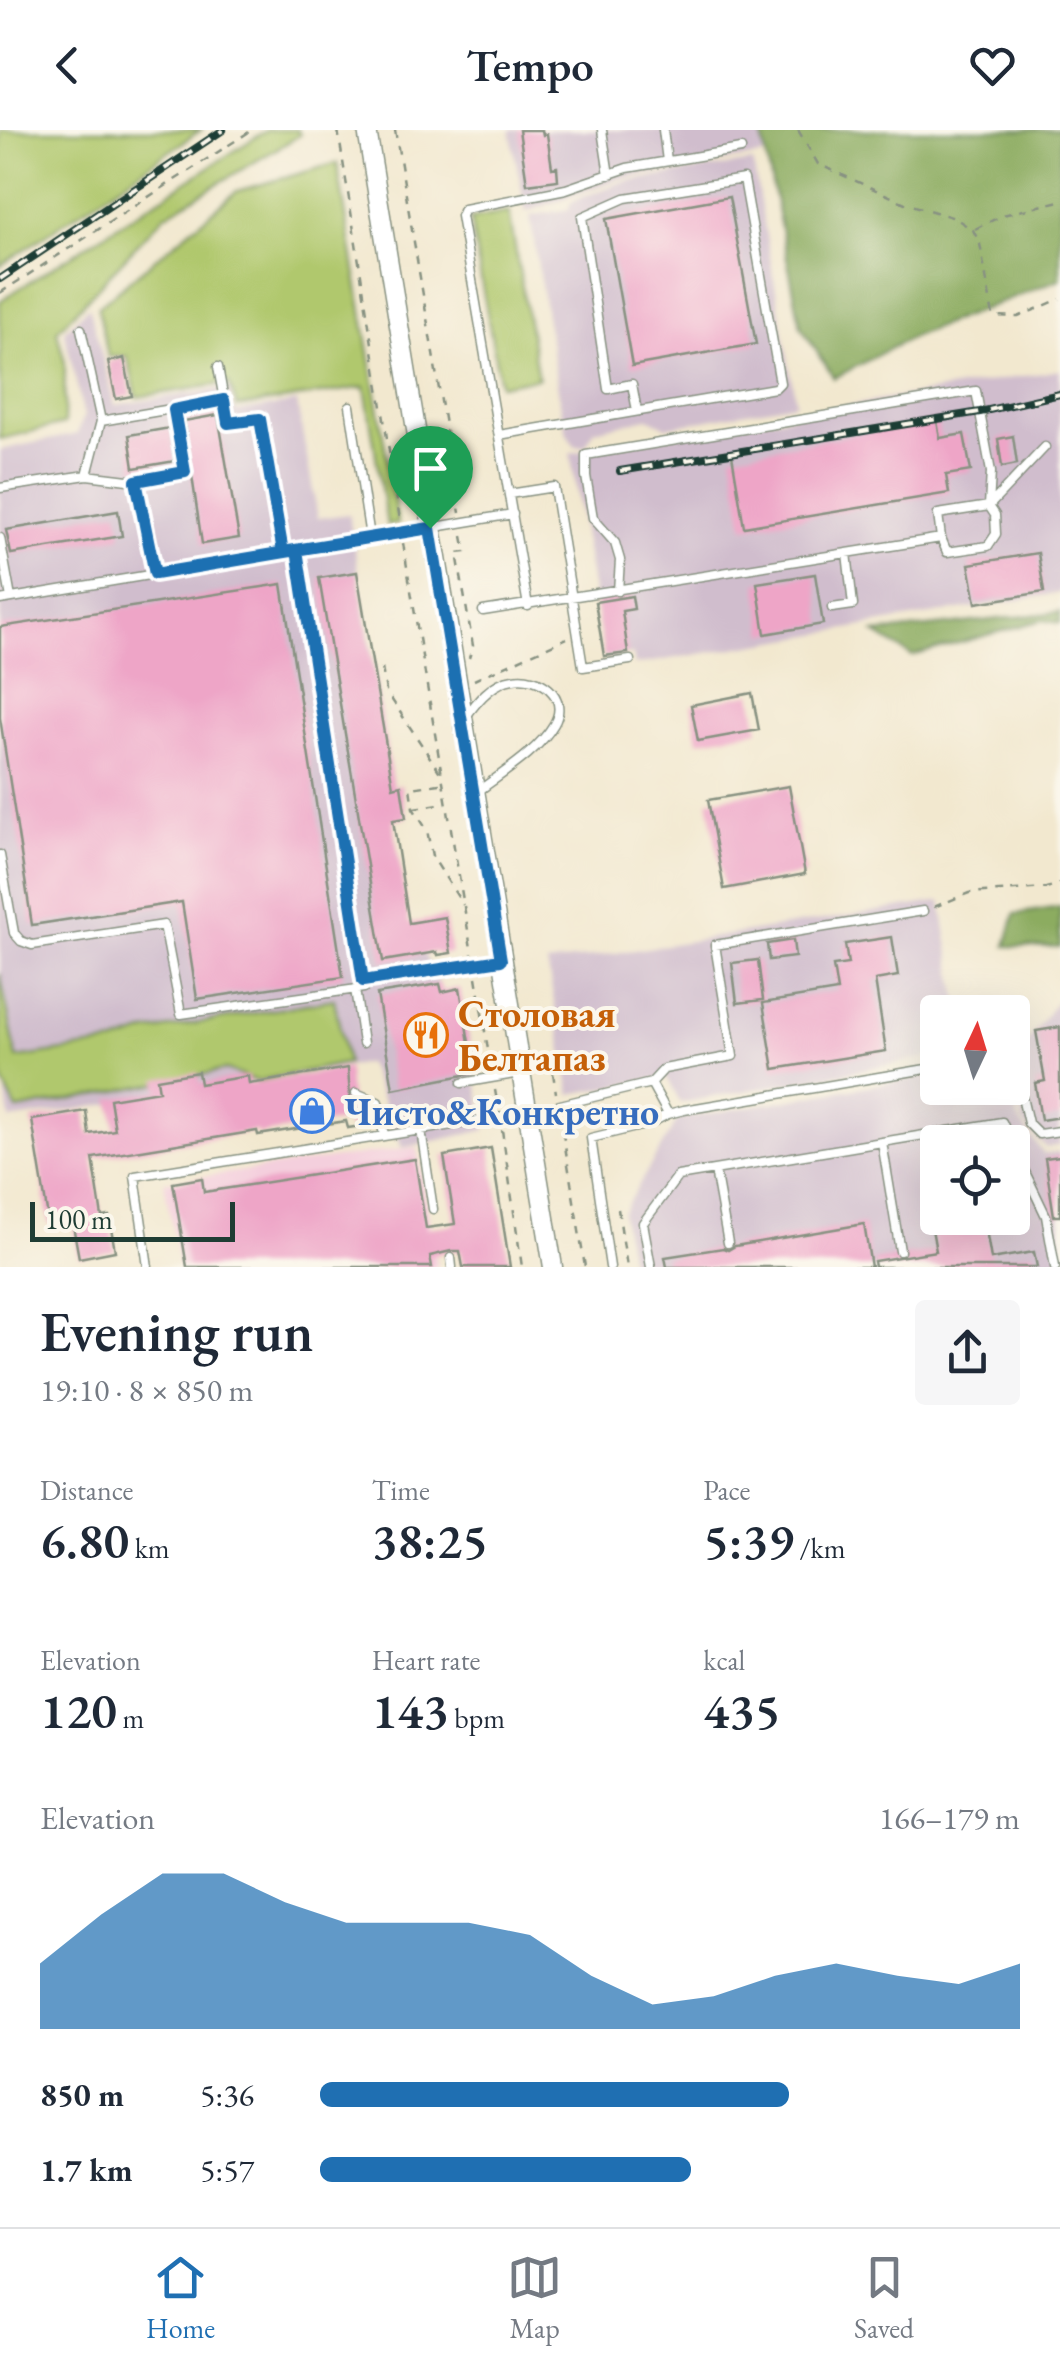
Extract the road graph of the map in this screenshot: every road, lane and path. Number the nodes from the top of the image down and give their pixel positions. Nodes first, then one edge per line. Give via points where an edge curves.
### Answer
1 (252, 130) edge
2 (338, 130) edge
3 (366, 130) edge
4 (395, 130) edge
5 (602, 130) edge
6 (663, 130) edge
7 (798, 130) edge
8 (740, 149) dead end
9 (667, 162) junction
10 (609, 174) junction
11 (1060, 201) edge
12 (973, 230) junction
13 (0, 293) edge
14 (1060, 299) edge
15 (82, 329) dead end
16 (218, 367) dead end
17 (224, 400) junction
18 (350, 406) dead end
19 (174, 410) junction
20 (637, 411) junction
21 (101, 422) junction
22 (499, 435) junction
23 (1045, 446) dead end
24 (87, 475) junction
25 (136, 481) junction
26 (0, 488) edge
27 (509, 494) junction
28 (990, 506) junction
29 (513, 514) junction
30 (462, 522) junction
31 (430, 528) junction
32 (402, 532) junction
33 (370, 537) junction
34 (0, 538) edge
35 (941, 538) junction
36 (297, 550) junction
37 (283, 552) junction
38 (846, 554) junction
39 (155, 574) junction
40 (618, 591) junction
41 (11, 598) junction
42 (571, 599) junction
43 (0, 600) edge
44 (528, 606) junction
45 (832, 608) dead end
46 (484, 611) dead end
47 (577, 634) junction
48 (630, 660) dead end
49 (467, 664) dead end
50 (382, 668) dead end
51 (471, 682) dead end
52 (461, 722) junction
53 (442, 775) junction
54 (443, 783) junction
55 (473, 795) junction
56 (446, 803) junction
57 (412, 808) junction
58 (0, 855) edge
59 (1060, 884) edge
60 (464, 906) junction
61 (923, 911) joint
62 (501, 960) junction
63 (474, 965) junction
64 (363, 981) junction
65 (355, 989) junction
66 (363, 1043) dead end
67 (920, 1070) edge
68 (553, 1073) dead end
69 (520, 1074) junction
70 (493, 1078) junction
71 (462, 1083) dead end
72 (652, 1083) junction
73 (356, 1093) dead end
74 (558, 1105) junction
75 (1024, 1105) edge
76 (527, 1113) junction
77 (668, 1114) junction
78 (500, 1118) junction
79 (421, 1130) junction
80 (1060, 1131) edge
81 (384, 1136) junction
82 (920, 1136) edge
83 (882, 1142) junction
84 (715, 1170) junction
85 (1030, 1182) edge
86 (433, 1209) dead end
87 (618, 1210) dead end
88 (728, 1243) dead end
89 (1056, 1243) edge
90 (900, 1250) dead end
91 (148, 1267) edge
92 (522, 1267) edge
93 (553, 1267) edge
94 (586, 1267) edge
95 (610, 1267) edge
96 (627, 1267) edge
97 (651, 1267) edge
98 (1055, 1267) edge

1 - 13 path
2 - 32 path
3 - 31 street
4 - 30 path
5 - 10 lane
6 - 9 lane
7 - 12 path via 818,164
8 - 9 lane
9 - 10 lane
10 - 22 lane via 481,204 461,216
11 - 12 path
12 - 14 path via 993,316 1018,317
15 - 21 lane
16 - 17 lane
17 - 19 lane
17 - 37 lane via 228,423 260,419
18 - 33 lane
19 - 21 lane
19 - 25 lane via 185,472
20 - 20 lane via 632,384 608,389 582,217 625,198 744,178 780,384
20 - 22 lane
21 - 24 lane
22 - 27 lane
23 - 28 lane
24 - 25 lane
24 - 26 lane
25 - 39 lane
27 - 29 lane
27 - 42 lane via 554,487
28 - 35 lane via 938,514
28 - 35 lane via 996,534 988,546 947,552
28 - 40 lane via 991,472 976,391 586,455 593,518 620,560
29 - 30 lane
29 - 44 lane
30 - 31 lane
30 - 49 path via 466,552 457,553 473,646
31 - 32 lane
31 - 52 street
32 - 33 lane
32 - 53 path
33 - 36 lane
34 - 41 lane
35 - 38 lane
36 - 37 lane
36 - 64 lane
37 - 39 lane
38 - 40 lane
38 - 45 lane via 853,605
39 - 41 lane
40 - 42 lane
41 - 43 lane
42 - 44 lane
42 - 47 lane
44 - 46 lane
47 - 48 lane via 583,667
47 - 51 path
50 - 53 path via 386,691
52 - 55 street
52 - 55 lane via 510,678 545,684 559,709 542,738
53 - 54 path
54 - 56 path
54 - 57 path via 410,788
55 - 62 street
56 - 57 path
56 - 60 path
57 - 60 path
58 - 65 lane via 14,934 21,941 32,945 164,925 181,1014
59 - 61 path via 969,894
60 - 63 path
61 - 72 lane via 716,944 733,1056 664,1069
62 - 63 lane
62 - 69 street
63 - 64 lane
63 - 70 path
64 - 65 lane via 364,988
65 - 66 lane
67 - 77 lane
68 - 74 path
69 - 70 lane
69 - 76 street
70 - 71 lane
70 - 78 path
72 - 74 lane
72 - 77 lane
73 - 81 lane via 378,1102
74 - 76 lane
74 - 94 path
75 - 80 lane via 1028,1124 1039,1134
76 - 78 lane
76 - 93 street
77 - 95 lane via 591,1138
78 - 79 lane
78 - 92 path
79 - 81 lane
79 - 86 lane
81 - 91 lane via 135,1176
82 - 83 lane
83 - 84 lane
83 - 90 lane
84 - 88 lane
84 - 97 lane via 678,1176 643,1223
85 - 89 lane
87 - 96 path
89 - 98 lane

